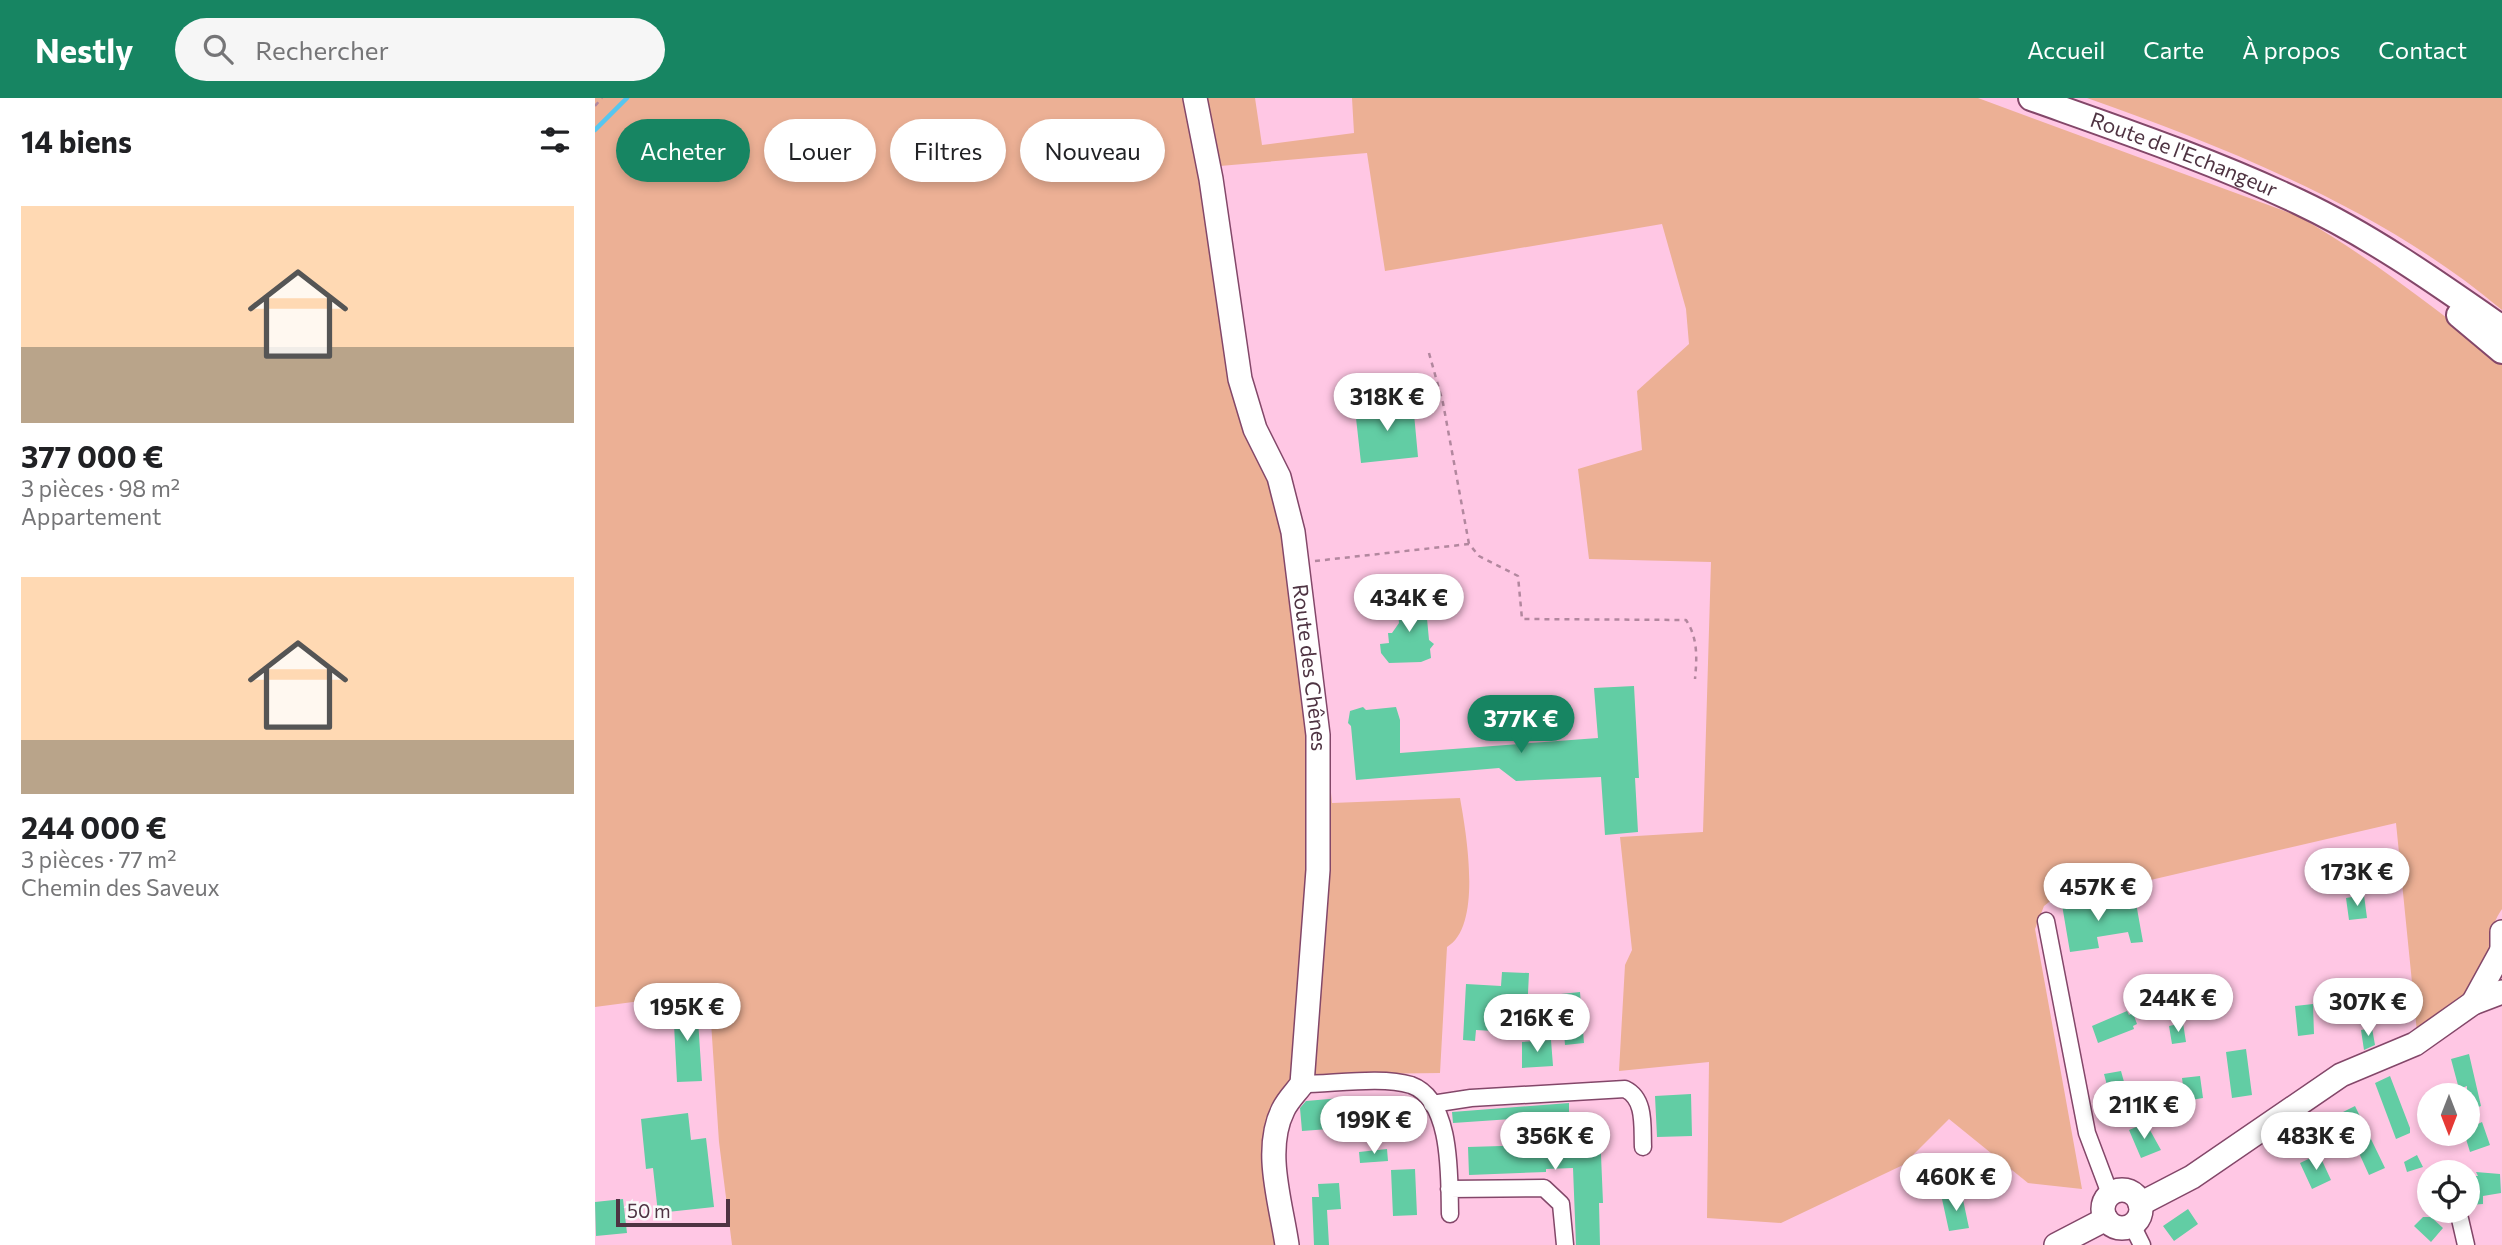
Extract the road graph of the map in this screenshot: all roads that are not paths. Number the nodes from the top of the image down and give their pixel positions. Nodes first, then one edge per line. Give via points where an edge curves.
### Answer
1 (1195, 98) edge
2 (2031, 98) edge
3 (2333, 219) junction
4 (2502, 328) edge
5 (2502, 351) edge
6 (2046, 921) dead end
7 (2502, 932) edge
8 (2502, 953) edge
9 (2502, 992) edge
10 (2473, 1003) junction
11 (1302, 1084) junction
12 (1432, 1104) junction
13 (1643, 1147) dead end
14 (1449, 1189) junction
15 (2110, 1194) junction
16 (1450, 1214) dead end
17 (2106, 1219) junction
18 (2462, 1223) edge
19 (2138, 1225) edge
20 (1287, 1245) edge
21 (1565, 1245) edge
22 (2056, 1245) edge
23 (2466, 1245) edge

1 - 11 street, Route des Chênes via 1240,379 1255,429 1279,477 1298,563 1318,735 1318,870
2 - 3 main road, Route de l'Echangeur via 2224,170
3 - 4 main road, Route de l'Echangeur via 2409,263
3 - 5 main road, Route de l'Echangeur
6 - 15 street via 2085,1123
7 - 8 street
8 - 10 street
9 - 10 street
10 - 19 street via 2416,1044 2341,1075 2192,1177
11 - 12 street via 1397,1083 1420,1090
11 - 20 street via 1283,1109 1274,1137
12 - 13 street via 1625,1088 1639,1105
12 - 14 street via 1447,1142
14 - 16 street
14 - 21 street via 1544,1188 1561,1204
15 - 17 street via 2103,1203
15 - 19 street via 2128,1191
17 - 19 street via 2115,1227
17 - 22 street
18 - 23 street

